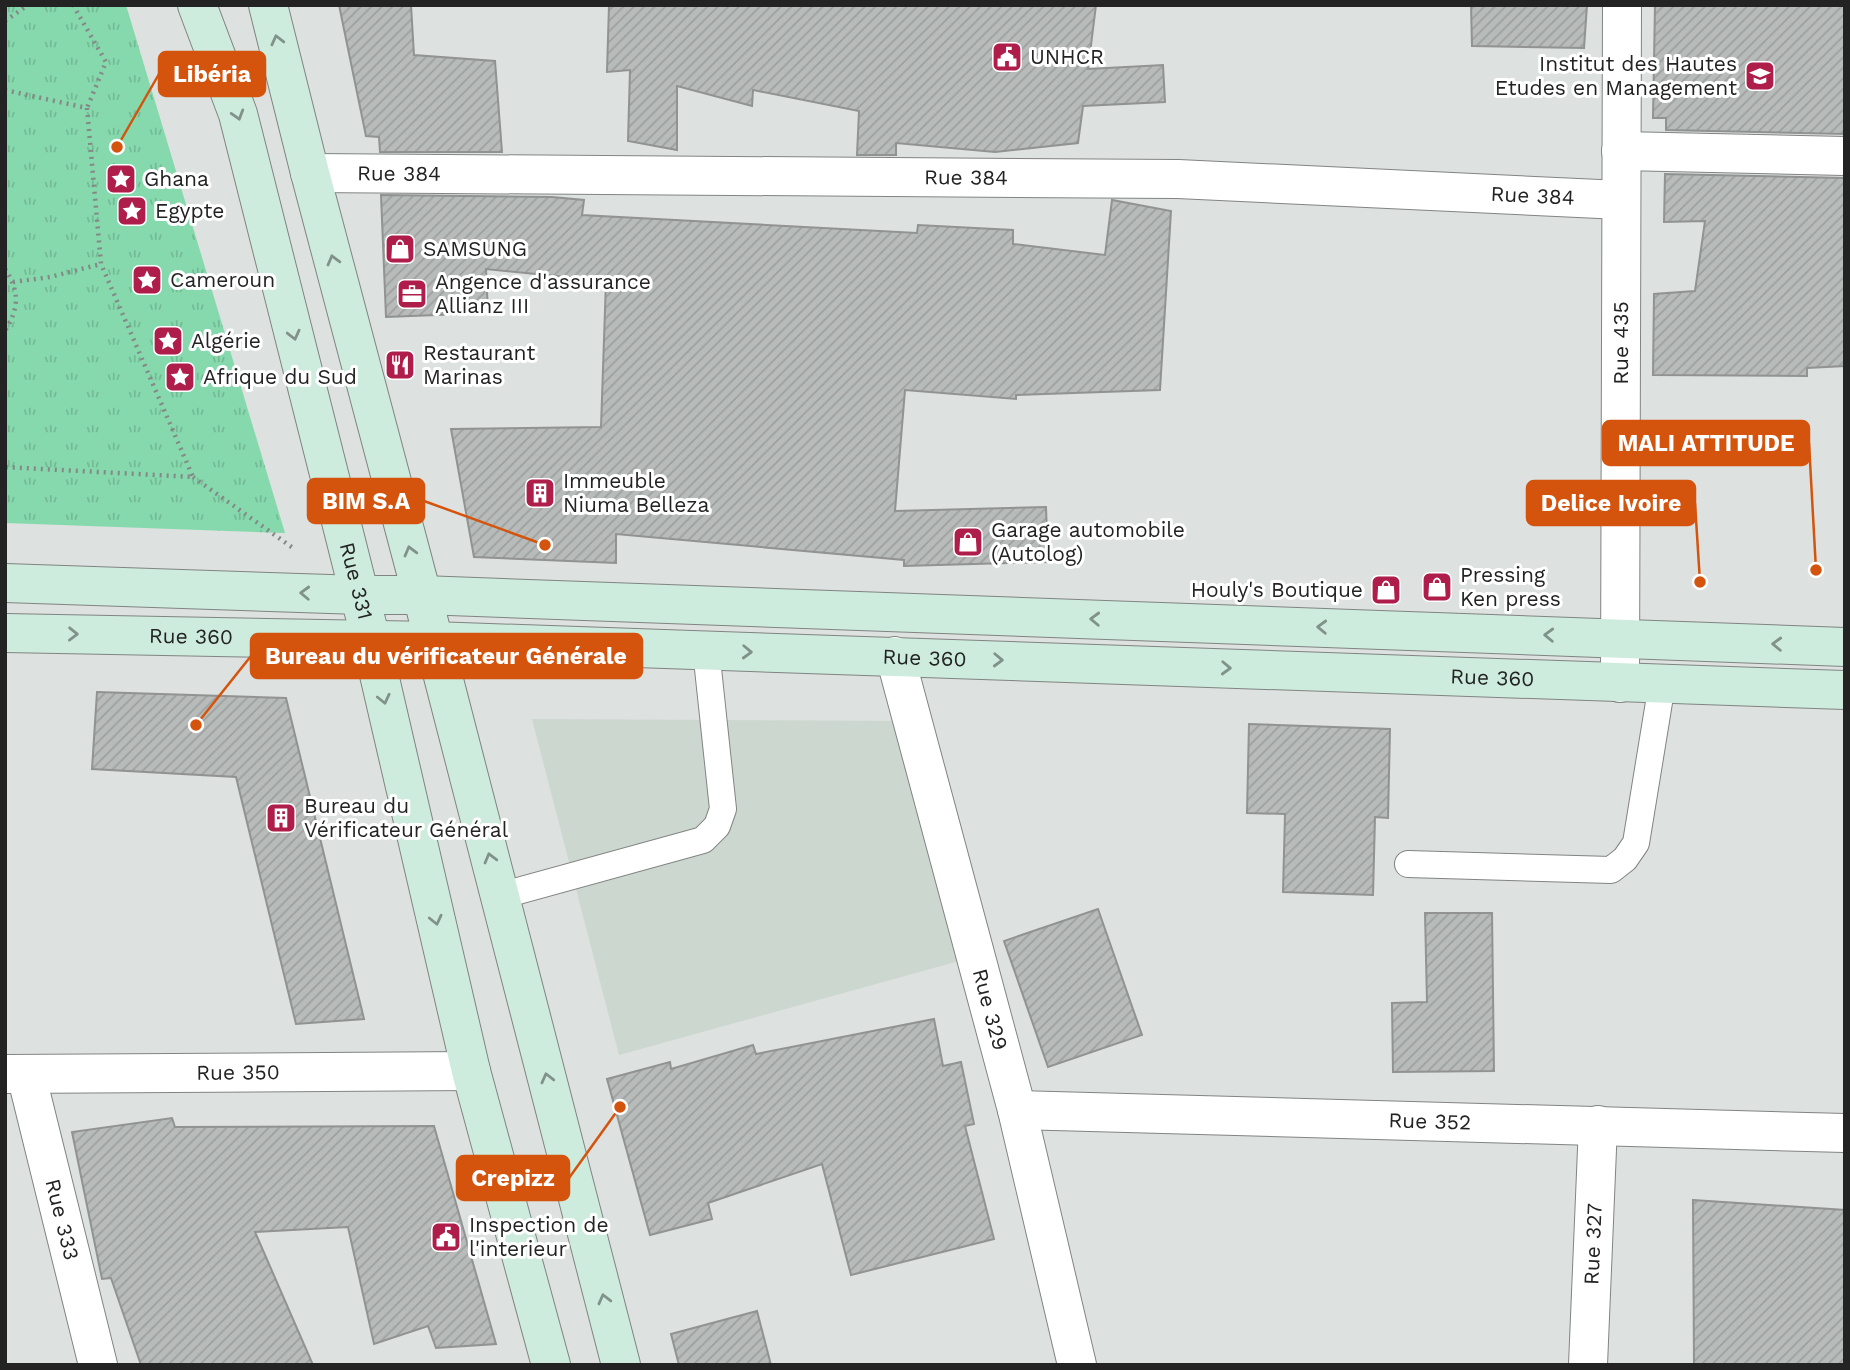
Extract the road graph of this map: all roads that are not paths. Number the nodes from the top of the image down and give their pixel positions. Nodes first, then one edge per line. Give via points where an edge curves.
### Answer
1 (197, 5) edge
2 (268, 5) edge
3 (1622, 5) edge
4 (1621, 151) junction
5 (1845, 156) edge
6 (310, 173) junction
7 (1621, 200) junction
8 (5, 583) edge
9 (360, 595) junction
10 (422, 595) junction
11 (5, 633) edge
12 (1620, 638) junction
13 (371, 640) junction
14 (433, 641) junction
15 (1845, 647) edge
16 (706, 650) junction
17 (895, 656) junction
18 (1620, 682) junction
19 (1662, 684) junction
20 (1845, 690) edge
21 (1408, 864) dead end
22 (500, 896) junction
23 (471, 1072) junction
24 (16, 1074) edge
25 (1017, 1110) junction
26 (1598, 1125) junction
27 (1845, 1133) edge
28 (98, 1365) edge
29 (551, 1365) edge
30 (621, 1365) edge
31 (1077, 1365) edge
32 (1588, 1365) edge

1 -> 9 main road, Rue 331 via 238,114
6 -> 2 main road
3 - 4 street, Rue 435
4 - 5 street
4 - 7 street, Rue 435
6 - 7 street, Rue 384 via 1178,179
10 -> 6 main road
7 - 12 street, Rue 435
9 -> 8 main road
9 - 10 main road
9 - 13 main road, Rue 331
12 -> 10 main road
10 - 14 main road
11 -> 13 main road, Rue 360
15 -> 12 main road
12 - 18 street, Rue 435
13 - 14 main road, Rue 360
13 -> 23 main road, Rue 331
14 - 16 main road, Rue 360
22 -> 14 main road
16 -> 17 main road, Rue 360
16 - 22 lane via 723,809 717,826 703,840
17 -> 18 main road, Rue 360
17 - 25 street, Rue 329
18 - 19 main road, Rue 360
19 - 20 main road, Rue 360
19 - 21 lane via 1636,843 1611,870
30 -> 22 main road
23 - 24 street, Rue 350
23 - 29 main road, Rue 331
24 - 28 street, Rue 333
25 - 26 street, Rue 352
25 - 31 street, Rue 329
26 - 27 street, Rue 352
26 - 32 street, Rue 327

